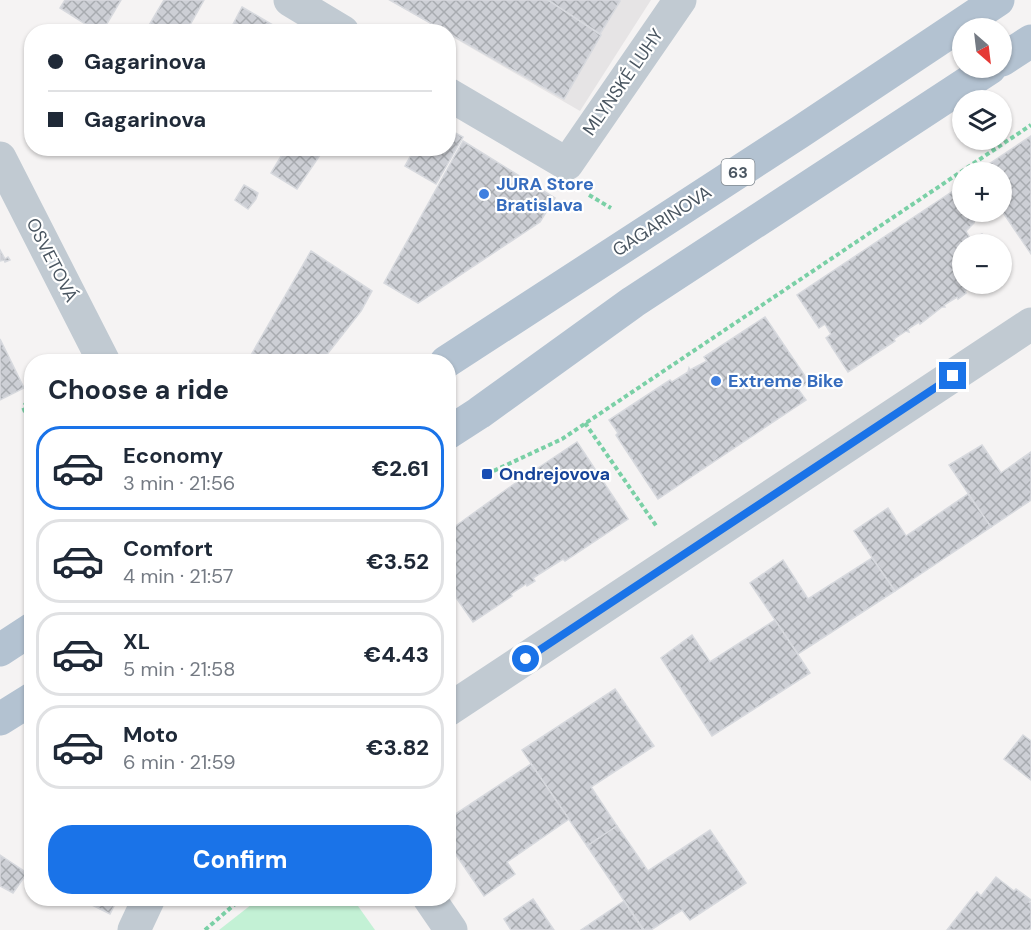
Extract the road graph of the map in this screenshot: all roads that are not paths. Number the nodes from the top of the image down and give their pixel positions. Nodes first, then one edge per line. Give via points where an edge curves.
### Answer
1 (290, 0) edge
2 (680, 0) edge
3 (998, 0) edge
4 (330, 24) edge
5 (1031, 41) edge
6 (1012, 53) edge
7 (975, 78) edge
8 (456, 99) edge
9 (0, 158) edge
10 (1031, 324) edge
11 (100, 354) edge
12 (456, 356) edge
13 (456, 428) edge
14 (24, 634) edge
15 (0, 650) edge
16 (24, 704) edge
17 (456, 705) edge
18 (0, 719) edge
19 (145, 906) edge
20 (434, 906) edge
21 (134, 930) edge
22 (451, 930) edge

1 - 4 street
2 - 8 street, MLYNSKÉ LUHY via 567,164
3 - 12 main road, GAGARINOVA / 63
5 - 6 main road
7 - 13 main road via 633,302
9 - 11 street, OSVETOVÁ
10 - 17 street
14 - 15 main road
16 - 18 main road
19 - 21 street
20 - 22 street

